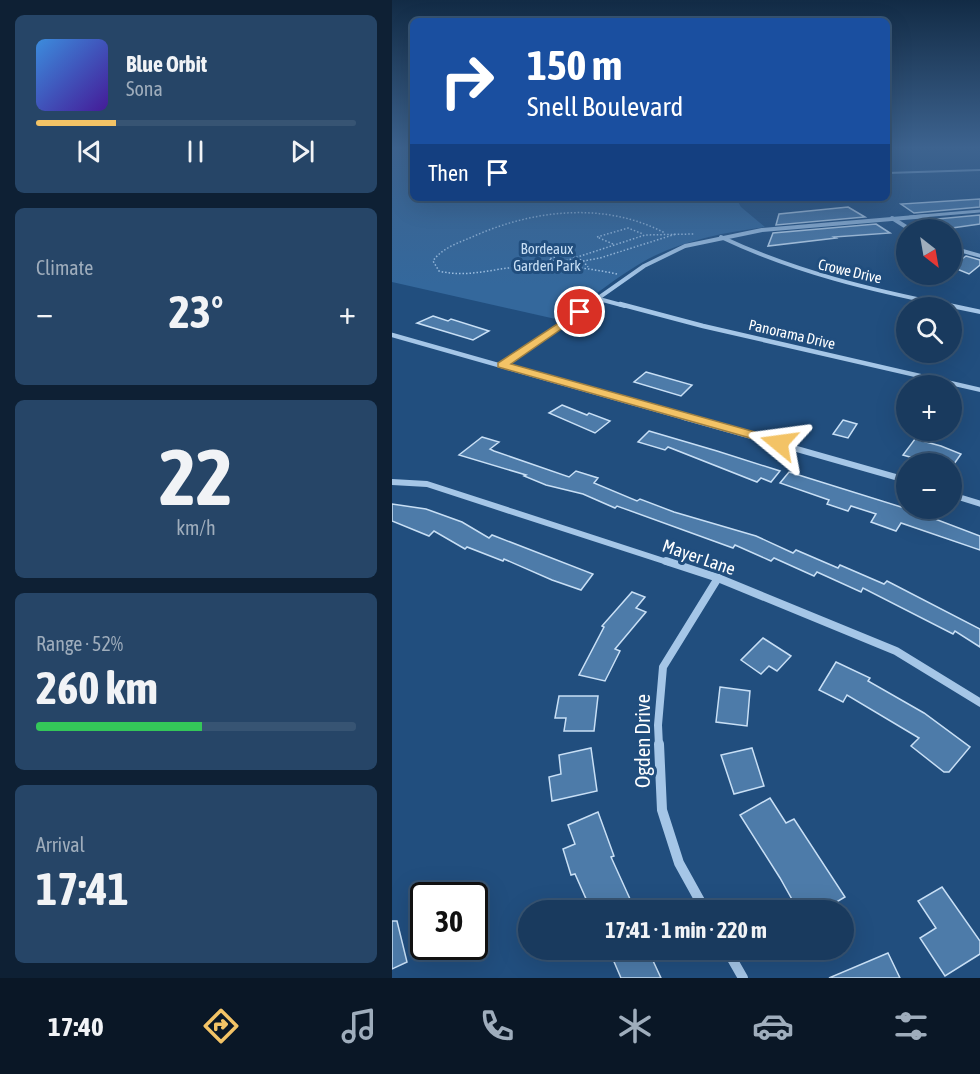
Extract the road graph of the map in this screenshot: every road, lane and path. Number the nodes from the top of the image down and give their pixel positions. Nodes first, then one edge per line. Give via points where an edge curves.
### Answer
1 (980, 211) edge
2 (892, 218) junction
3 (896, 221) edge
4 (681, 232) junction
5 (665, 233) junction
6 (645, 235) junction
7 (720, 237) junction
8 (710, 239) junction
9 (630, 240) junction
10 (545, 243) dead end
11 (614, 244) junction
12 (640, 244) junction
13 (962, 251) edge
14 (980, 256) edge
15 (556, 257) dead end
16 (575, 257) junction
17 (583, 261) junction
18 (557, 263) junction
19 (551, 266) junction
20 (588, 267) junction
21 (630, 276) junction
22 (599, 299) junction
23 (980, 312) edge
24 (392, 335) edge
25 (502, 365) junction
26 (980, 390) edge
27 (896, 477) edge
28 (392, 482) edge
29 (962, 498) edge
30 (980, 504) edge
31 (718, 578) junction
32 (980, 703) edge
33 (699, 900) edge
34 (733, 960) edge
35 (743, 978) edge

1 - 2 street
2 - 3 street
2 - 7 street
4 - 5 path
4 - 8 path
4 - 12 path
5 - 6 path
5 - 19 path via 624,218 539,214 477,235 444,251 433,261 439,271 455,274
6 - 9 path
6 - 11 path via 628,228 597,237
7 - 8 street
7 - 23 street, Crowe Drive via 796,271
8 - 21 street via 658,257
9 - 11 path
9 - 12 path
10 - 16 path
11 - 16 path
12 - 17 path
13 - 14 street
15 - 18 path via 549,259
16 - 17 path
16 - 18 path
17 - 20 path
18 - 19 path
19 - 20 path
20 - 21 path
21 - 22 street
22 - 25 street
22 - 26 street, Panorama Drive
24 - 25 street
25 - 27 street
28 - 31 street, Mayer Lane via 427,484
29 - 30 street
31 - 32 street, Mayer Lane via 896,651
31 - 33 street, Ogden Drive via 663,667 658,725 662,810 679,863
34 - 35 street

